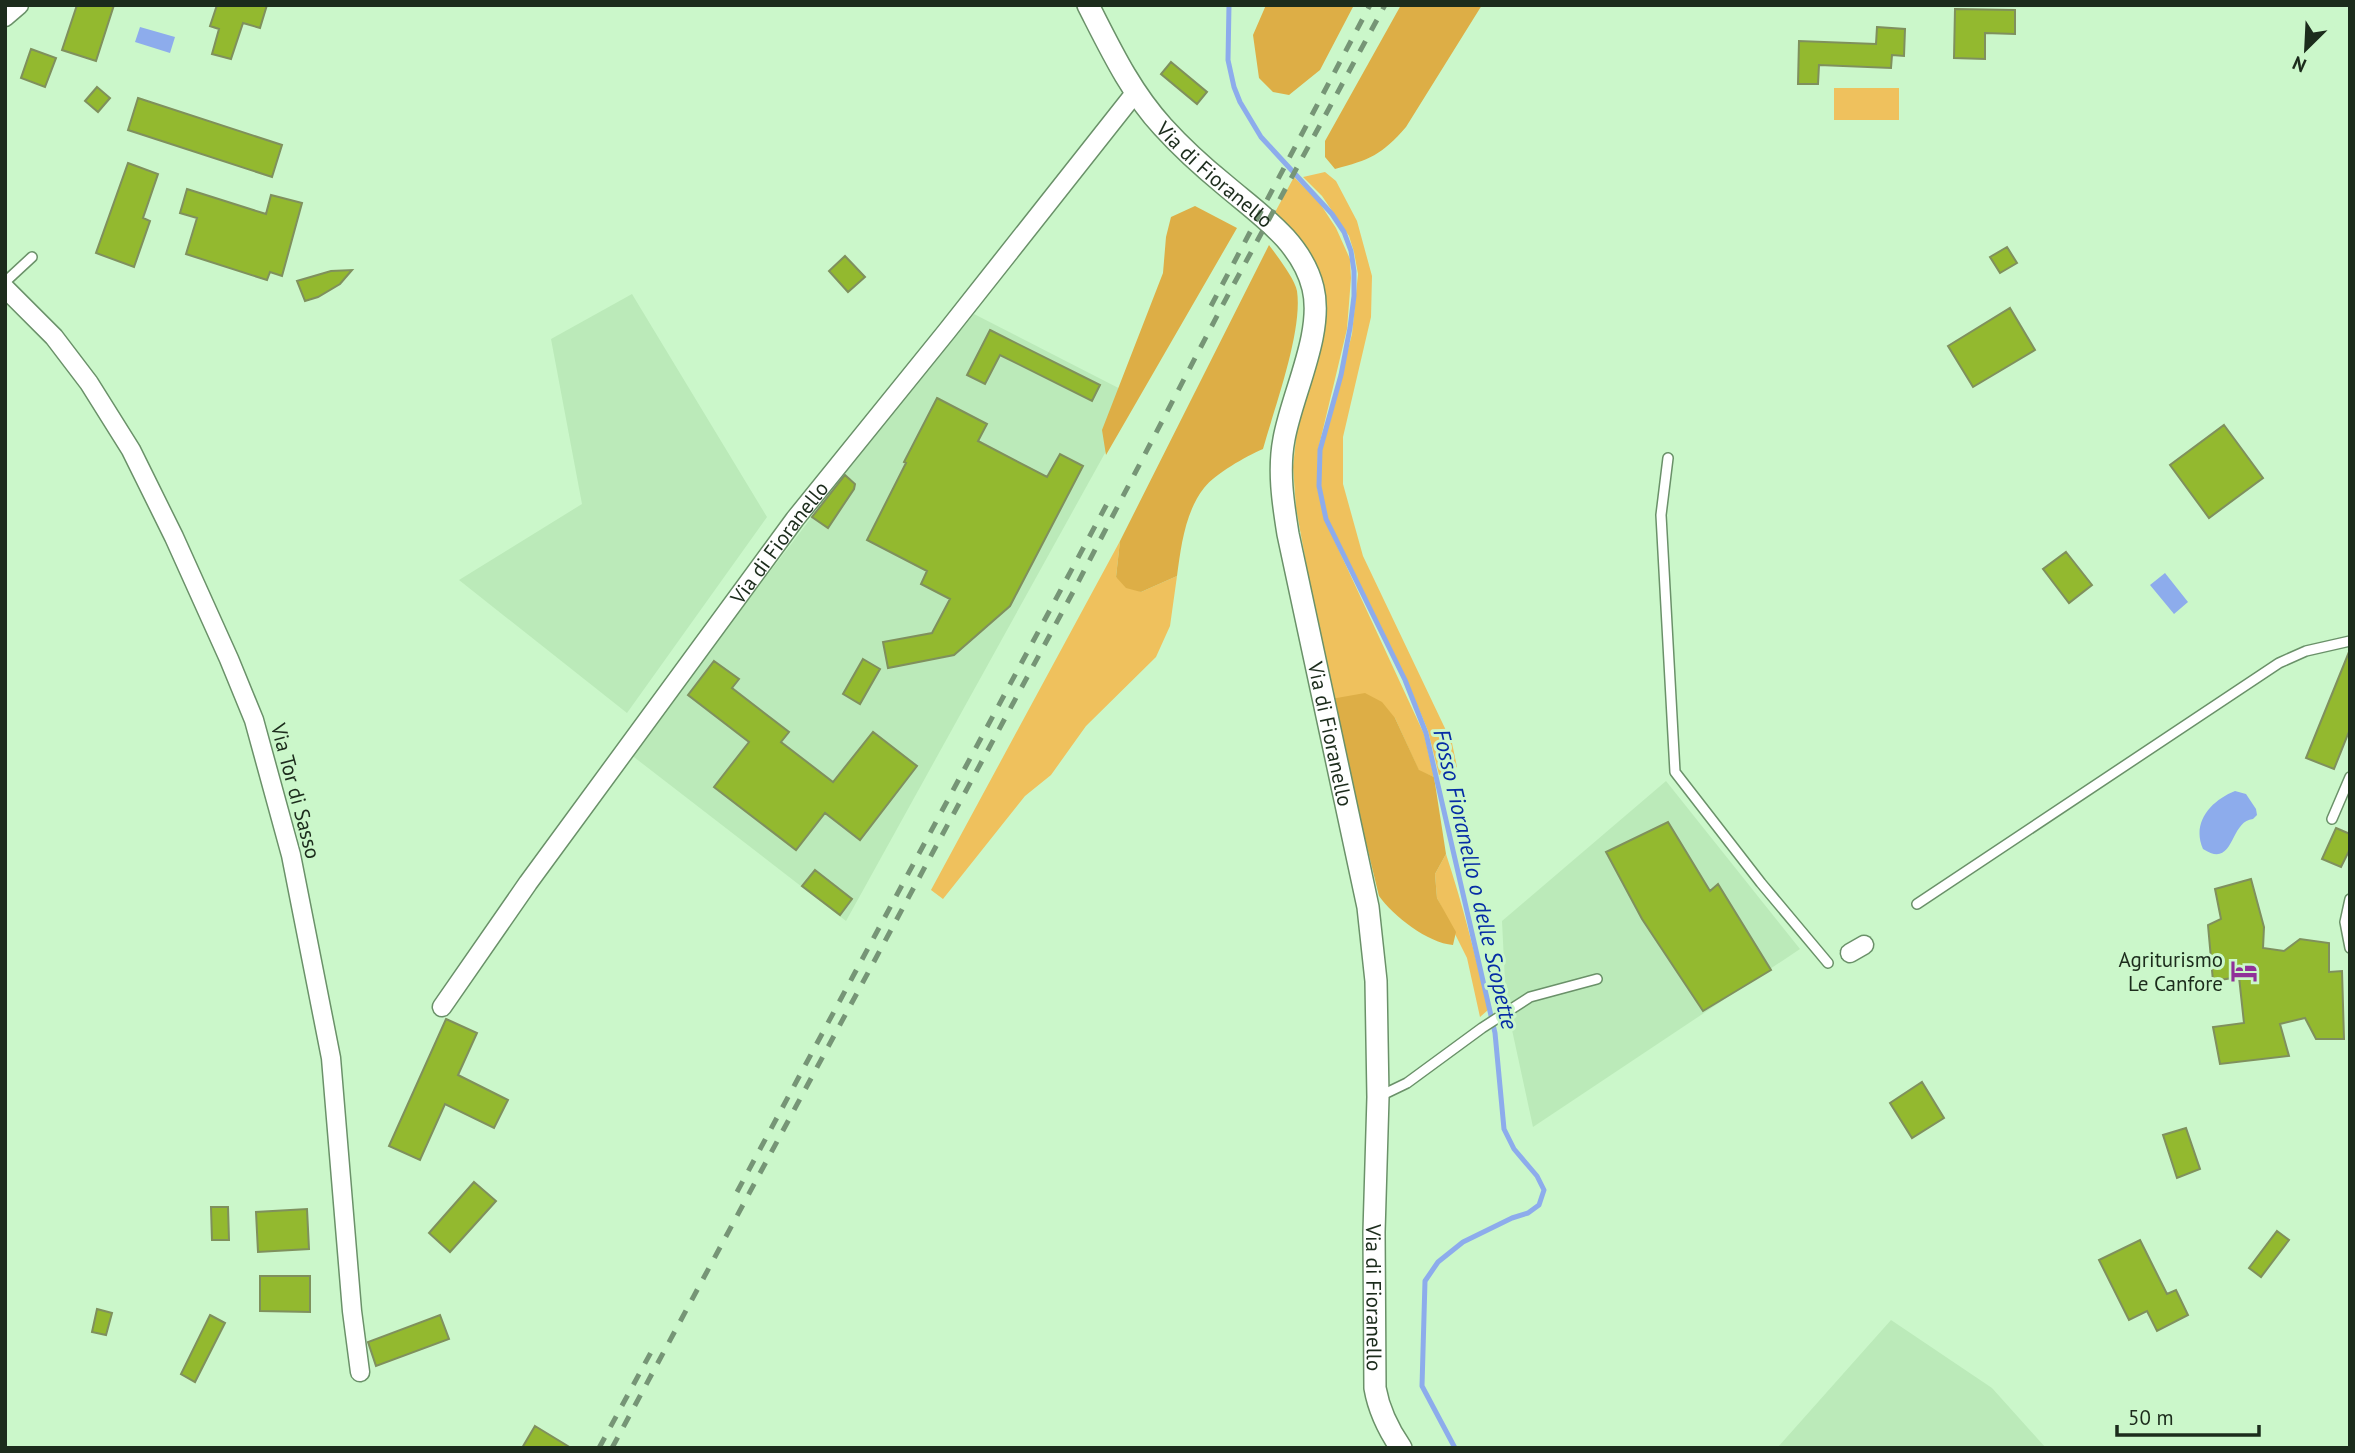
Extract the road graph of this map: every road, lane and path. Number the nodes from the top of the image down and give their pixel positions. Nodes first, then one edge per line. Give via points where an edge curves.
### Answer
1 (19, 5) edge
2 (1088, 5) edge
3 (5, 17) edge
4 (1135, 93) junction
5 (32, 257) dead end
6 (5, 282) edge
7 (5, 288) edge
8 (1668, 458) dead end
9 (2350, 641) edge
10 (2350, 777) edge
11 (2332, 819) dead end
12 (2350, 899) edge
13 (1917, 904) dead end
14 (2350, 948) edge
15 (1828, 963) dead end
16 (1597, 979) dead end
17 (442, 1007) dead end
18 (1378, 1097) junction
19 (360, 1372) dead end
20 (1401, 1448) edge

1 - 3 street
2 - 4 street, Via di Fioranello
4 - 17 street, Via di Fioranello via 795,519 535,872
4 - 18 street, Via di Fioranello via 1183,148 1284,236 1303,263 1313,290 1307,356 1282,451 1283,497 1368,907 1376,981
5 - 6 lane
7 - 19 street, Via Tor di Sasso via 54,337 131,450 254,720 291,855 331,1058
8 - 15 lane via 1661,515 1675,772
9 - 13 lane via 2279,663
10 - 11 lane
12 - 14 lane via 2345,922
16 - 18 lane via 1530,997 1407,1083
18 - 20 street, Via di Fioranello via 1375,1388 1389,1431

